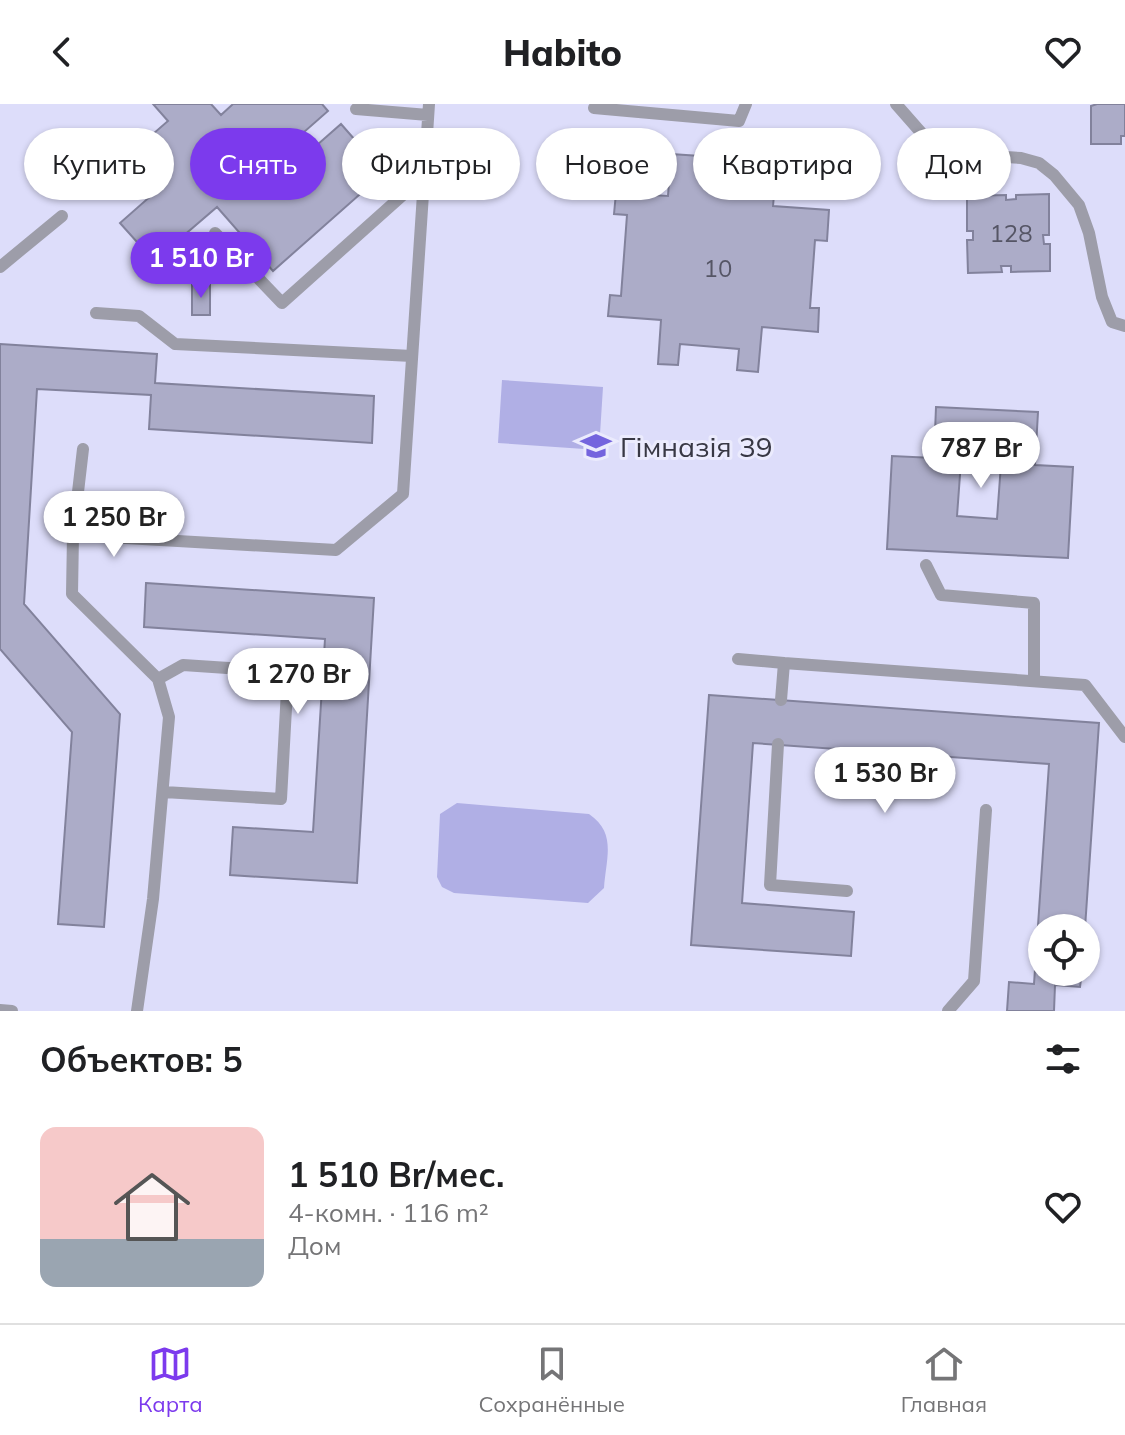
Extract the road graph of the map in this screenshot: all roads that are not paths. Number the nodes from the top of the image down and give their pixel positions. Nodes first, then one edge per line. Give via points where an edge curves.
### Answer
1 (746, 104) edge
2 (896, 104) edge
3 (594, 108) dead end
4 (356, 109) dead end
5 (428, 109) edge
6 (397, 200) edge
7 (422, 200) edge
8 (62, 216) dead end
9 (215, 233) dead end
10 (0, 267) edge
11 (96, 313) dead end
12 (1125, 326) edge
13 (412, 356) junction
14 (83, 449) dead end
15 (73, 535) junction
16 (926, 565) dead end
17 (738, 659) dead end
18 (784, 663) junction
19 (158, 679) junction
20 (1034, 681) junction
21 (781, 700) dead end
22 (1125, 737) edge
23 (778, 744) dead end
24 (164, 792) junction
25 (986, 810) dead end
26 (847, 891) dead end
27 (0, 1010) edge
28 (12, 1011) edge
29 (137, 1011) edge
30 (948, 1011) edge

1 - 3 lane via 739,121
2 - 12 lane via 932,145 1021,158 1054,175 1079,205 1112,322
4 - 5 lane
6 - 9 lane via 282,303
7 - 13 lane
8 - 10 lane
11 - 13 lane via 139,316 175,344
13 - 15 lane via 403,494 336,550
14 - 15 lane
15 - 19 lane via 72,594
16 - 20 lane via 941,595 1034,603
17 - 18 lane
18 - 20 lane
18 - 21 lane
19 - 24 lane via 169,717
19 - 24 lane via 183,665 288,672 281,799
20 - 22 lane via 1085,685
23 - 26 lane via 770,885
24 - 29 lane
25 - 30 lane via 974,981
27 - 28 lane

